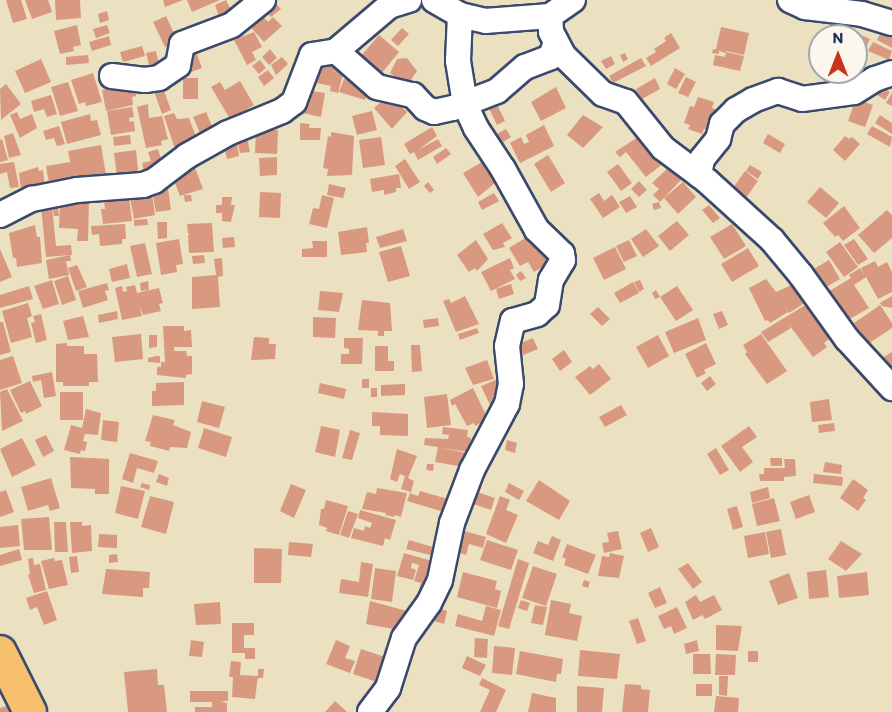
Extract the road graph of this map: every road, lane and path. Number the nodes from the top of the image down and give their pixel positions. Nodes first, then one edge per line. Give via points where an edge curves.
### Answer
1 (263, 0) edge
2 (409, 0) edge
3 (573, 0) edge
4 (790, 0) edge
5 (450, 6) edge
6 (550, 16) junction
7 (892, 23) edge
8 (556, 42) junction
9 (336, 51) junction
10 (892, 73) edge
11 (112, 76) dead end
12 (465, 104) junction
13 (699, 175) junction
14 (0, 215) edge
15 (892, 388) edge
16 (0, 652) edge
17 (30, 712) edge
18 (370, 712) edge

1 - 11 street via 232,25 182,44 178,65 159,78
2 - 9 street via 389,6
3 - 6 street
4 - 7 street via 804,7 862,14
5 - 6 street via 485,21
5 - 12 street
6 - 8 street
8 - 12 street via 551,57 525,67 497,92
8 - 13 street via 589,81 609,97 626,102 663,148
9 - 12 street via 377,87 413,95 434,112
9 - 14 street via 312,55 294,102 282,111 228,133 187,156 154,181 54,194 32,199
10 - 13 street via 854,92 802,99 778,91 753,100 722,124 718,139 702,159
12 - 18 street via 537,230 562,254 563,260 551,280 547,305 537,314 513,321 507,346 511,384 507,404 472,470 452,523 440,579 404,639 388,688
13 - 15 street via 785,254 847,339
16 - 17 main road

